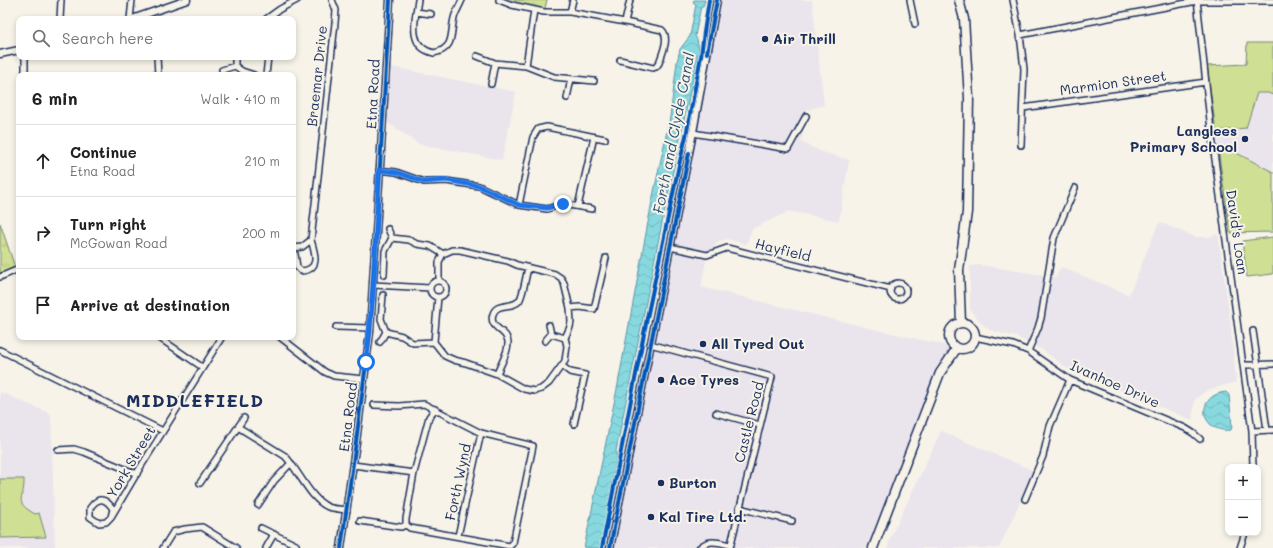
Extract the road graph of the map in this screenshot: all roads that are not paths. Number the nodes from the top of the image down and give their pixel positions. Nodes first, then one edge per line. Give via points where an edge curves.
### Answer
1 (62, 0) edge
2 (132, 0) edge
3 (187, 0) edge
4 (297, 0) edge
5 (332, 0) edge
6 (390, 0) edge
7 (418, 0) edge
8 (462, 0) edge
9 (499, 0) edge
10 (573, 0) edge
11 (630, 0) edge
12 (717, 0) edge
13 (910, 0) edge
14 (959, 0) edge
15 (1013, 0) edge
16 (1197, 1) edge
17 (1273, 1) edge
18 (534, 10) junction
19 (416, 12) junction
20 (570, 12) junction
21 (431, 14) dead end
22 (60, 16) edge
23 (131, 16) edge
24 (149, 16) edge
25 (270, 16) edge
26 (625, 22) junction
27 (915, 24) dead end
28 (1020, 35) junction
29 (16, 51) edge
30 (0, 54) edge
31 (477, 56) dead end
32 (25, 60) edge
33 (157, 60) edge
34 (235, 60) edge
35 (268, 60) edge
36 (620, 60) dead end
37 (495, 63) junction
38 (235, 66) junction
39 (526, 66) junction
40 (222, 70) dead end
41 (25, 72) edge
42 (158, 72) edge
43 (245, 72) edge
44 (266, 72) edge
45 (571, 79) junction
46 (594, 81) dead end
47 (1206, 82) junction
48 (491, 84) dead end
49 (567, 98) dead end
50 (1023, 108) junction
51 (806, 116) dead end
52 (693, 133) junction
53 (594, 137) junction
54 (604, 139) dead end
55 (1021, 145) dead end
56 (379, 170) junction
57 (1075, 188) dead end
58 (519, 205) junction
59 (578, 206) junction
60 (592, 209) dead end
61 (388, 229) dead end
62 (392, 238) junction
63 (311, 240) junction
64 (670, 247) junction
65 (296, 248) edge
66 (442, 254) junction
67 (606, 258) dead end
68 (296, 261) edge
69 (528, 268) junction
70 (16, 270) edge
71 (384, 275) dead end
72 (0, 277) edge
73 (439, 280) junction
74 (373, 285) junction
75 (430, 288) junction
76 (891, 289) dead end
77 (382, 295) dead end
78 (438, 297) junction
79 (570, 308) junction
80 (961, 322) junction
81 (549, 325) dead end
82 (336, 327) dead end
83 (370, 328) junction
84 (1253, 331) dead end
85 (386, 332) junction
86 (551, 334) junction
87 (975, 337) junction
88 (565, 338) junction
89 (162, 340) edge
90 (220, 340) edge
91 (284, 340) edge
92 (380, 342) dead end
93 (434, 342) junction
94 (545, 342) dead end
95 (650, 344) junction
96 (957, 348) junction
97 (0, 350) edge
98 (1028, 350) junction
99 (1273, 364) edge
100 (1244, 365) junction
101 (1258, 365) junction
102 (562, 366) junction
103 (202, 367) junction
104 (496, 374) junction
105 (364, 379) junction
106 (1070, 380) junction
107 (374, 405) dead end
108 (435, 409) junction
109 (716, 413) dead end
110 (244, 418) dead end
111 (574, 424) dead end
112 (760, 425) junction
113 (238, 426) junction
114 (1270, 430) edge
115 (163, 431) junction
116 (1252, 431) junction
117 (481, 433) junction
118 (1200, 439) dead end
119 (58, 450) dead end
120 (291, 463) junction
121 (1253, 464) edge
122 (353, 465) junction
123 (414, 473) junction
124 (137, 474) junction
125 (200, 483) dead end
126 (1025, 499) dead end
127 (258, 505) dead end
128 (739, 508) junction
129 (347, 510) junction
130 (111, 517) junction
131 (360, 521) dead end
132 (792, 521) dead end
133 (406, 525) junction
134 (261, 528) dead end
135 (274, 534) junction
136 (458, 536) junction
137 (1243, 536) edge
138 (296, 545) dead end
139 (229, 546) edge
140 (730, 546) edge
141 (163, 548) edge
142 (236, 548) edge
143 (266, 548) edge
144 (341, 548) edge
145 (610, 548) edge
146 (699, 548) edge
147 (873, 548) edge
148 (1240, 548) edge

1 - 22 street
2 - 23 street
3 - 24 street
4 - 25 street
5 - 63 street, Braemar Drive via 336,10 335,23
6 - 56 street, Etna Road
7 - 19 street
8 - 19 street via 455,15 450,44 440,52 429,52 416,40
9 - 18 street
10 - 20 street
11 - 26 street
12 - 52 street
13 - 27 street
14 - 80 main road via 964,19 969,98 967,212 959,270
15 - 28 street
16 - 17 street
16 - 28 street
16 - 47 street, David's Loan
18 - 20 street
18 - 39 street
19 - 21 street
20 - 26 street
26 - 36 street via 662,30 666,38 656,67
28 - 50 street via 1024,69
29 - 30 street
31 - 37 street
32 - 41 street
33 - 42 street
34 - 38 street
35 - 44 street
37 - 39 street
37 - 48 street
38 - 40 street
38 - 43 street
39 - 45 street via 554,77
45 - 46 street
45 - 49 street
47 - 50 street, Marmion Street
47 - 100 street, David's Loan
50 - 55 street
51 - 52 street via 788,149
52 - 64 street
53 - 54 street
53 - 58 street via 547,127 538,130 533,138
53 - 59 street
56 - 58 street via 396,172 424,182 446,180 479,186
56 - 74 street, Etna Road
57 - 98 street via 1054,238 1040,323
58 - 59 street via 547,208 563,204
59 - 60 street
61 - 62 street
62 - 66 street via 430,246
62 - 71 street via 385,251
63 - 65 street via 302,247
63 - 68 street, Braemar Drive via 316,255 314,266 309,271 301,271
64 - 76 street, Hayfield via 707,255 727,248
64 - 95 street
66 - 69 street via 460,250
66 - 73 street via 439,262
67 - 79 street via 594,309
69 - 79 street via 555,274 561,278
69 - 104 street via 520,299 515,304 496,309 493,313 494,326 503,333 508,342
70 - 72 street
73 - 75 street via 433,282
73 - 78 street via 447,288 444,295
74 - 75 street
74 - 83 street, Etna Road
75 - 78 street via 432,294
77 - 85 street via 381,319
78 - 93 street
79 - 88 street via 570,328
80 - 87 main road via 971,326
80 - 96 main road via 950,331 950,341
81 - 86 street
82 - 83 street
83 - 105 street, Etna Road
84 - 101 street
85 - 92 street
85 - 93 street via 402,336 413,343
86 - 88 street
86 - 94 street
87 - 96 main road via 971,346
87 - 98 street, Ivanhoe Drive
88 - 102 street via 566,358
89 - 103 street
90 - 103 street, York Street
91 - 105 street via 325,372 334,376
93 - 104 street via 445,356
95 - 112 street, Castle Road via 772,377
95 - 145 street
96 - 147 main road via 940,373
97 - 115 street
98 - 106 street, Ivanhoe Drive
99 - 101 street
100 - 101 street
100 - 116 street, David's Loan
101 - 114 street
102 - 104 street via 549,383 534,391 524,389
102 - 111 street via 570,372 585,375
103 - 115 street, York Street
105 - 122 street, Etna Road
106 - 118 street, Ivanhoe Drive via 1185,428
106 - 126 street via 1050,426 1043,456
107 - 108 street via 424,404
108 - 117 street
108 - 123 street via 429,417
109 - 112 street
110 - 113 street
112 - 128 street, Castle Road
113 - 120 street via 285,456
113 - 125 street
114 - 116 street
115 - 124 street, York Street
116 - 121 street, David's Loan
117 - 136 street, Forth Wynd
117 - 136 street, Forth Wynd via 533,446 513,543 510,546
119 - 124 street via 74,449 84,452
120 - 127 street via 274,481
120 - 129 street via 316,499 329,507
122 - 123 street
122 - 129 street, Etna Road
123 - 133 street
124 - 130 street, York Street
128 - 132 street
128 - 140 street, Castle Road
129 - 144 street, Etna Road
130 - 130 street, York Street via 106,522 99,523 90,517 90,508 95,501 108,502 113,509
131 - 133 street, Forth Wynd via 401,527
133 - 136 street, Forth Wynd via 410,528
134 - 135 street
135 - 138 street
135 - 143 street
137 - 148 street
139 - 141 street via 202,528 174,532
139 - 142 street
140 - 146 street via 713,541

